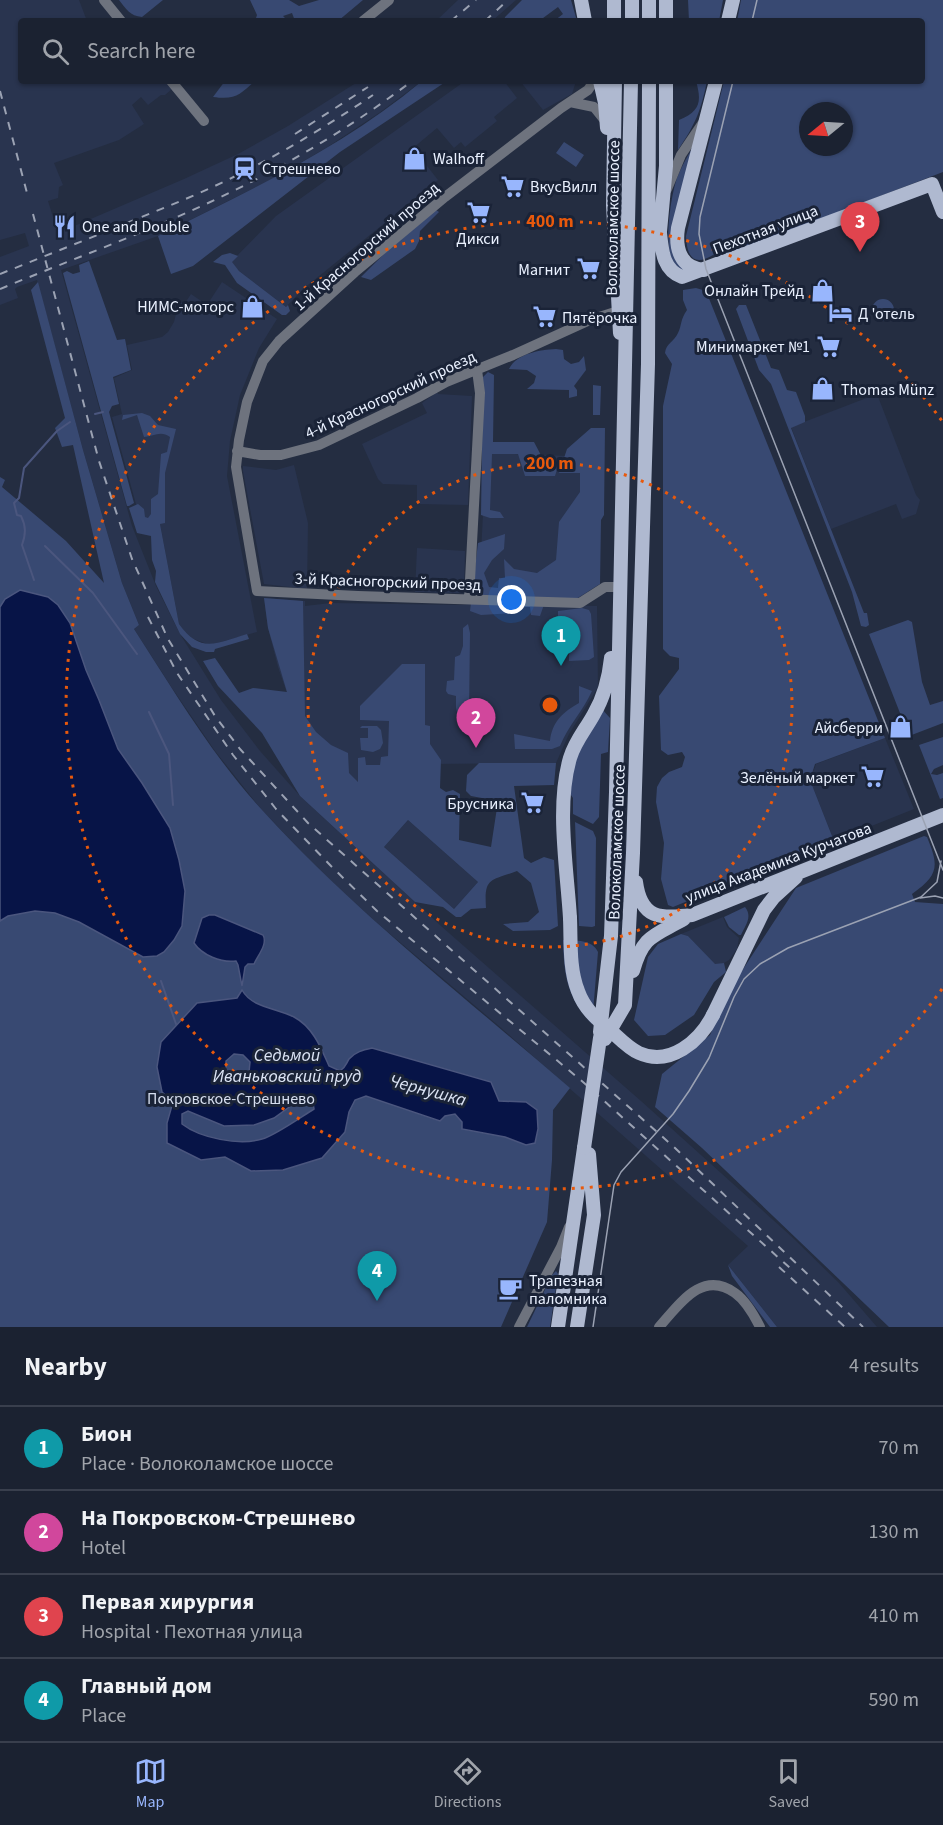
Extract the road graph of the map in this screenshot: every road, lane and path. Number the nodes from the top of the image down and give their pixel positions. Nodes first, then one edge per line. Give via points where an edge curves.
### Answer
1 (104, 0) edge
2 (389, 0) edge
3 (581, 0) edge
4 (614, 0) edge
5 (632, 0) edge
6 (649, 0) edge
7 (666, 0) edge
8 (733, 0) edge
9 (119, 18) edge
10 (367, 18) edge
11 (584, 18) edge
12 (614, 18) edge
13 (632, 18) edge
14 (649, 18) edge
15 (666, 18) edge
16 (730, 18) edge
17 (173, 84) edge
18 (592, 84) edge
19 (600, 84) edge
20 (615, 84) edge
21 (631, 84) edge
22 (649, 84) edge
23 (666, 84) edge
24 (715, 84) edge
25 (569, 102) junction
26 (710, 107) junction
27 (204, 121) dead end
28 (607, 124) junction
29 (938, 182) edge
30 (663, 198) junction
31 (613, 205) junction
32 (943, 212) edge
33 (660, 233) junction
34 (704, 270) junction
35 (618, 311) junction
36 (648, 351) junction
37 (477, 370) junction
38 (625, 391) junction
39 (237, 452) junction
40 (620, 590) junction
41 (257, 591) joint
42 (469, 599) junction
43 (943, 814) edge
44 (633, 853) junction
45 (804, 870) junction
46 (741, 895) junction
47 (692, 915) junction
48 (758, 920) junction
49 (625, 1005) junction
50 (602, 1039) junction
51 (587, 1150) junction
52 (578, 1199) junction
53 (519, 1327) edge
54 (558, 1327) edge
55 (577, 1327) edge
56 (659, 1327) edge
57 (760, 1327) edge

1 - 9 street
2 - 10 street
3 - 11 main road
4 - 12 main road
5 - 13 main road
6 - 14 main road
7 - 15 main road
8 - 16 main road
17 - 27 street
18 - 25 street, 1-й Красногорский проезд
19 - 28 main road
20 - 31 main road, Волоколамское шоссе
21 - 38 main road, Волоколамское шоссе
22 - 36 main road, Волоколамское шоссе
23 - 30 main road, Волоколамское шоссе
24 - 26 main road
25 - 28 street via 594,107
25 - 39 street, 1-й Красногорский проезд via 445,197 279,341 257,375
26 - 30 street via 681,155
26 - 34 main road via 676,242 678,252 690,267
28 - 31 main road
29 - 32 main road
29 - 34 main road, Пехотная улица
30 - 33 main road, Волоколамское шоссе
31 - 35 main road, Волоколамское шоссе
33 - 34 main road, Пехотная улица via 666,264 676,274 689,276
33 - 36 main road, Волоколамское шоссе
35 - 37 street, 4-й Красногорский проезд
35 - 38 main road, Волоколамское шоссе
36 - 44 main road, Волоколамское шоссе
37 - 39 street, 4-й Красногорский проезд via 310,448 281,455
37 - 42 street via 480,393
38 - 40 main road, Волоколамское шоссе
39 - 41 street, 1-й Красногорский проезд via 238,484
40 - 42 street, 3-й Красногорский проезд via 605,587 580,603
40 - 48 main road, bridge via 604,692 578,739 565,777 563,804 572,962 574,982 583,1003 597,1020 641,1054 664,1056 684,1049 713,1015
40 - 50 main road, Волоколамское шоссе via 611,936
41 - 42 street, 3-й Красногорский проезд
43 - 45 main road, улица Академика Курчатова
44 - 47 main road, улица Академика Курчатова via 637,886 645,907 663,918
44 - 49 main road, Волоколамское шоссе
45 - 46 main road, улица Академика Курчатова
45 - 48 main road via 774,897
46 - 47 main road, улица Академика Курчатова
46 - 48 main road via 752,903
47 - 49 main road via 644,944 638,953
49 - 50 main road, Волоколамское шоссе
50 - 51 main road, Волоколамское шоссе
51 - 52 main road, Волоколамское шоссе
51 - 55 main road, Волоколамское шоссе via 594,1215
52 - 53 street via 561,1246
52 - 54 main road, Волоколамское шоссе
56 - 57 street via 689,1295 709,1284 720,1284 740,1297

